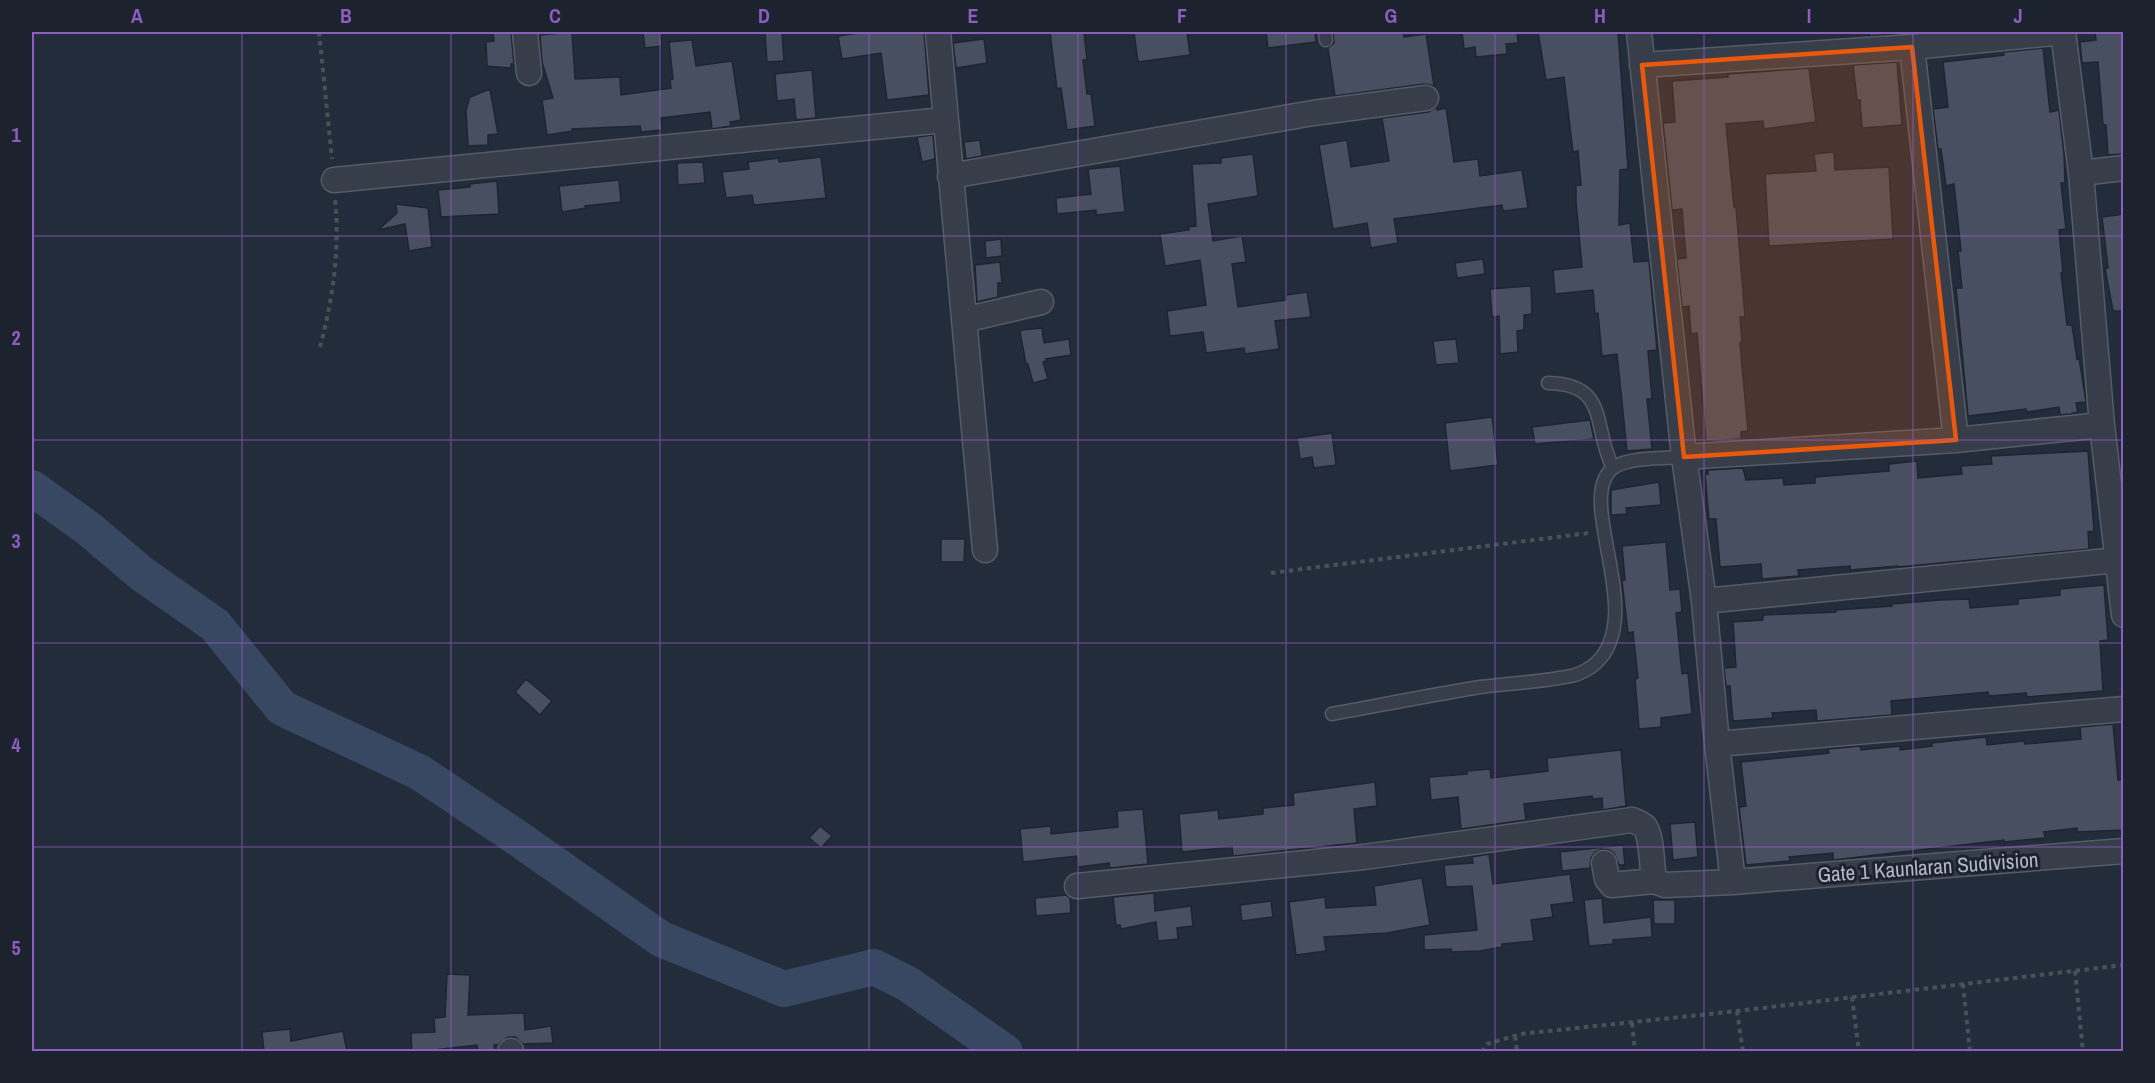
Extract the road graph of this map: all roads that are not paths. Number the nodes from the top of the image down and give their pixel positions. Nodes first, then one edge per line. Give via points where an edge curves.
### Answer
1 (525, 32) edge
2 (939, 32) edge
3 (1639, 32) edge
4 (2063, 32) edge
5 (1912, 47) junction
6 (1642, 65) junction
7 (529, 74) dead end
8 (1426, 98) dead end
9 (945, 120) junction
10 (2124, 168) edge
11 (2081, 172) junction
12 (950, 176) junction
13 (334, 180) dead end
14 (1041, 302) dead end
15 (964, 320) junction
16 (1548, 383) dead end
17 (2102, 425) junction
18 (1956, 440) junction
19 (1684, 457) junction
20 (1613, 468) junction
21 (985, 550) dead end
22 (2118, 560) junction
23 (1704, 601) junction
24 (2124, 615) edge
25 (2124, 709) edge
26 (1332, 714) dead end
27 (1717, 744) junction
28 (2124, 852) edge
29 (1604, 862) dead end
30 (1654, 881) junction
31 (1733, 882) junction
32 (1077, 886) dead end

1 - 7 street
2 - 9 street
3 - 6 street
4 - 5 street
4 - 11 street
5 - 6 street
5 - 18 street
6 - 19 street
8 - 12 street via 1313,113
9 - 12 street
9 - 13 street
10 - 11 street
11 - 17 street
12 - 15 street
14 - 15 street
15 - 21 street
16 - 20 lane via 1578,387 1594,403
17 - 18 street
17 - 22 street
18 - 19 street
19 - 20 lane via 1625,463
19 - 23 street
20 - 26 lane via 1602,486 1601,509 1616,604 1615,626 1608,648 1595,664 1577,675 1480,687
22 - 23 street
22 - 24 street
23 - 27 street
25 - 27 street
27 - 31 street
28 - 31 street, Gate 1 Kaunlaran Sudivision
29 - 30 street, Gate 1 Kaunlaran Sudivision via 1612,885
30 - 31 street, Gate 1 Kaunlaran Sudivision via 1665,885
30 - 32 street via 1648,835 1640,823 1632,820 1364,857

